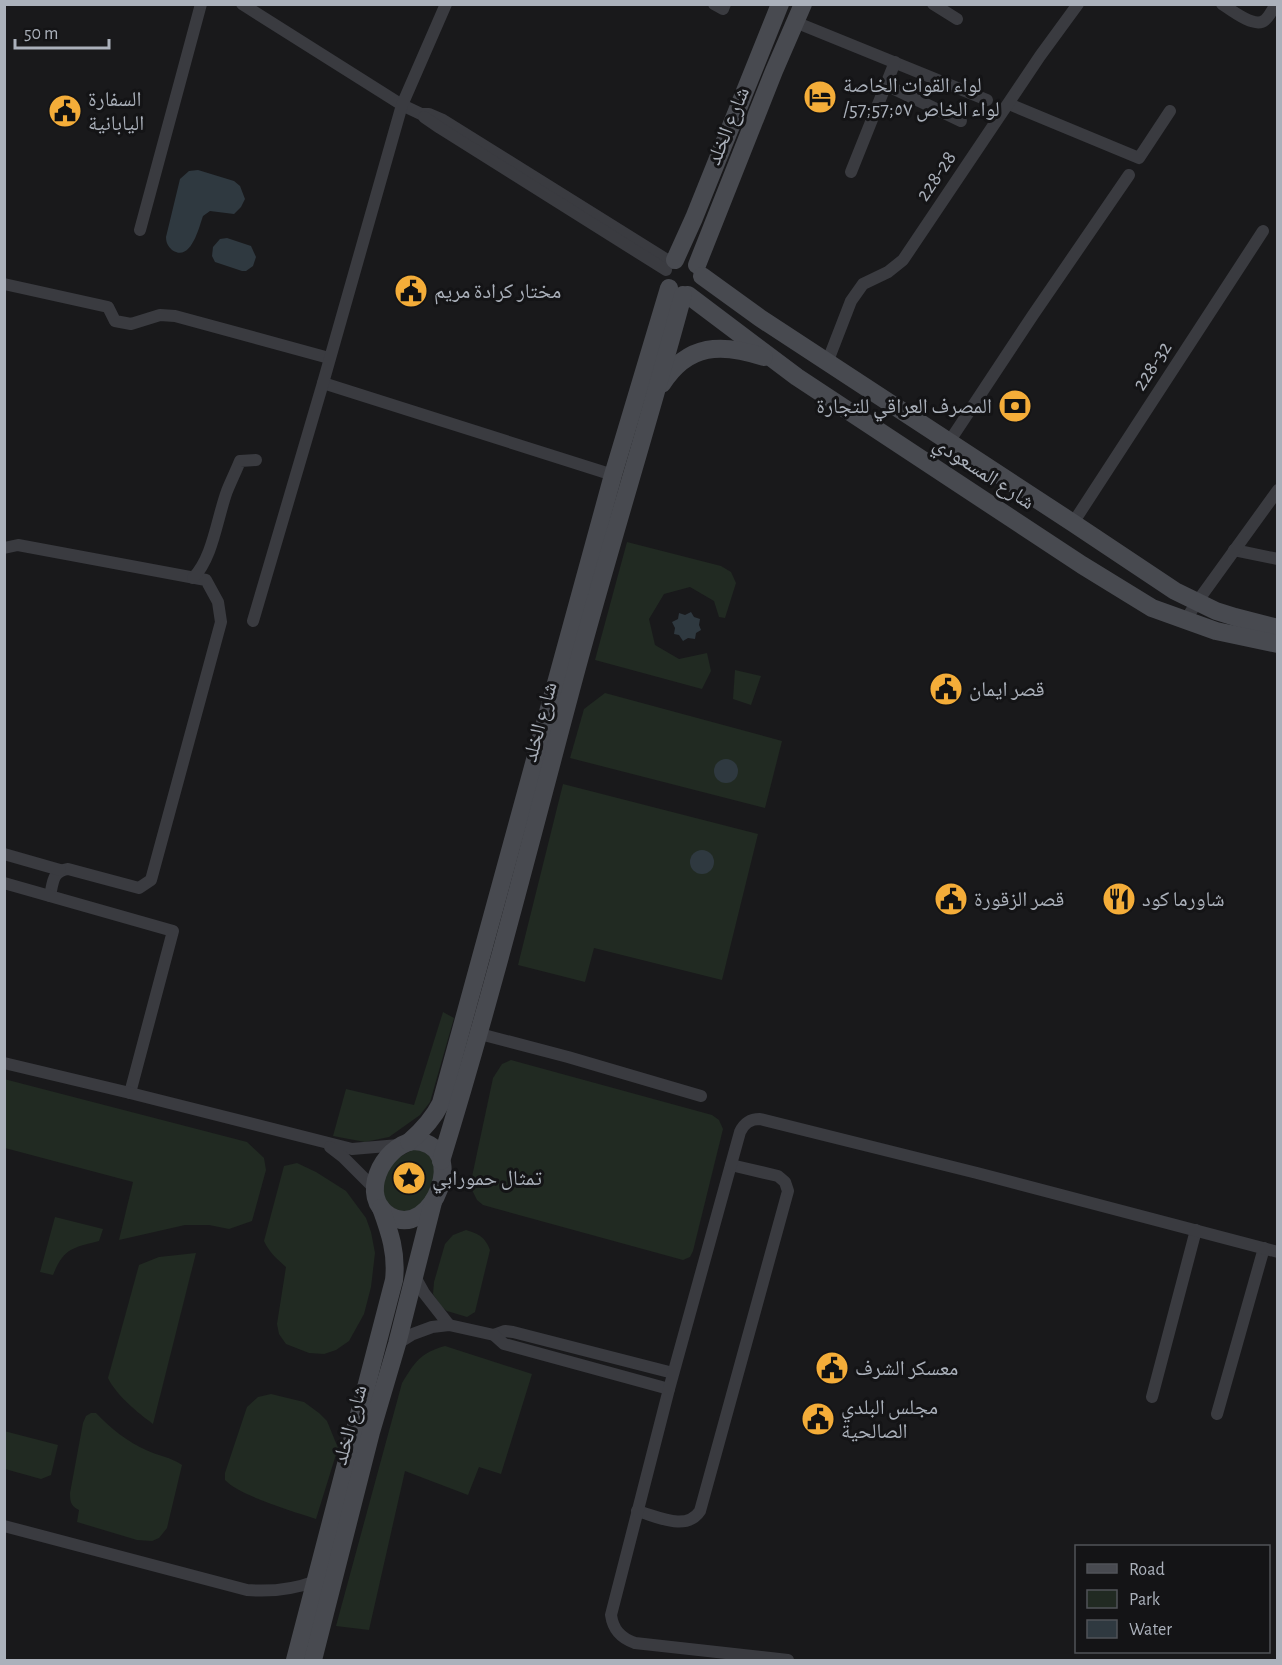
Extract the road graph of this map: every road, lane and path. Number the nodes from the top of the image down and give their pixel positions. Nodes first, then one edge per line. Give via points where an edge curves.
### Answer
1 (201, 4) edge
2 (242, 4) edge
3 (446, 4) edge
4 (714, 4) edge
5 (725, 4) edge
6 (780, 4) edge
7 (802, 4) edge
8 (933, 4) edge
9 (1078, 4) edge
10 (1222, 4) edge
11 (1276, 4) edge
12 (957, 19) dead end
13 (795, 22) junction
14 (895, 62) junction
15 (886, 85) junction
16 (987, 100) dead end
17 (1009, 104) junction
18 (402, 105) junction
19 (1170, 111) dead end
20 (961, 121) dead end
21 (851, 172) dead end
22 (1129, 175) dead end
23 (140, 230) dead end
24 (1263, 231) dead end
25 (700, 270) junction
26 (675, 278) junction
27 (4, 284) edge
28 (330, 358) junction
29 (776, 361) junction
30 (827, 363) junction
31 (323, 383) junction
32 (657, 393) junction
33 (949, 442) junction
34 (256, 460) dead end
35 (613, 475) junction
36 (1278, 490) edge
37 (1073, 522) junction
38 (4, 549) edge
39 (1234, 550) junction
40 (1278, 559) edge
41 (193, 578) junction
42 (1197, 602) junction
43 (253, 621) dead end
44 (1185, 621) junction
45 (1278, 628) edge
46 (1278, 644) edge
47 (4, 854) edge
48 (60, 870) junction
49 (4, 883) edge
50 (50, 896) junction
51 (480, 1035) junction
52 (4, 1063) edge
53 (130, 1093) junction
54 (701, 1096) dead end
55 (319, 1141) junction
56 (404, 1143) junction
57 (441, 1161) junction
58 (731, 1165) junction
59 (376, 1190) junction
60 (433, 1202) junction
61 (381, 1208) junction
62 (1196, 1230) junction
63 (1264, 1248) junction
64 (1278, 1252) edge
65 (414, 1275) junction
66 (449, 1325) junction
67 (494, 1335) junction
68 (397, 1344) junction
69 (673, 1373) junction
70 (669, 1389) junction
71 (1152, 1397) dead end
72 (1217, 1414) dead end
73 (363, 1429) junction
74 (638, 1511) junction
75 (4, 1526) edge
76 (316, 1581) junction
77 (295, 1660) edge
78 (313, 1660) edge
79 (788, 1660) edge

1 - 23 street
2 - 18 street
3 - 18 street
4 - 5 street via 723,9
6 - 26 main road, شارع الخلد via 694,218
7 - 13 main road, شارع الخلد
8 - 12 street
9 - 17 street, 228-28
10 - 11 street via 1258,23 1265,21
13 - 14 street
13 - 25 main road, شارع الخلد
14 - 15 street
14 - 16 street
15 - 20 street
15 - 21 street
17 - 19 street via 1139,158
17 - 30 street, 228-28 via 903,260 863,284 851,301
18 - 26 street via 443,120
18 - 28 street
22 - 33 street
24 - 37 street, 228-32
25 - 26 main road via 687,259
25 - 26 main road, شارع الخلد via 698,288
25 - 30 main road, شارع المسعودي via 759,318
26 - 29 main road, شارع المسعودي
26 - 32 main road, شارع الخلد
26 - 35 main road, شارع الخلد
27 - 28 street via 108,307 115,321 131,324 160,315 175,316
28 - 31 street
29 - 32 main road via 726,348 694,353 669,373
29 - 44 main road, شارع المسعودي via 1082,565 1152,608
30 - 33 main road, شارع المسعودي
31 - 35 street
31 - 43 street
32 - 51 main road, شارع الخلد via 577,669
33 - 37 main road, شارع المسعودي
34 - 41 street via 240,461 208,554
35 - 56 main road, شارع الخلد via 441,1103 423,1130
36 - 39 street
37 - 42 main road, شارع المسعودي via 1157,580
38 - 41 street via 18,545
39 - 40 street
39 - 42 street
41 - 48 street via 206,580 213,591 221,622 151,880 139,888
42 - 44 street
42 - 45 main road, شارع المسعودي
44 - 46 main road, شارع المسعودي
47 - 48 street
48 - 50 street via 54,876
49 - 50 street
50 - 53 street via 172,931
51 - 54 street
51 - 57 main road, شارع الخلد
52 - 53 street
53 - 55 street
55 - 56 street via 352,1149
55 - 59 street via 343,1157
56 - 57 main road via 427,1143
56 - 59 main road via 381,1166
57 - 60 main road via 443,1175
58 - 62 street via 742,1127 750,1120 760,1119
58 - 69 street
58 - 74 street via 782,1179 788,1191 700,1511 683,1522
59 - 61 main road
60 - 61 main road via 418,1215 405,1219 392,1217
60 - 65 main road, شارع الخلد
61 - 73 main road, شارع الخلد via 395,1257 394,1280
62 - 63 street
62 - 71 street
63 - 64 street
63 - 72 street
65 - 66 street
65 - 68 main road, شارع الخلد
66 - 67 street
66 - 68 street via 432,1327
67 - 69 street via 513,1332
67 - 70 street via 504,1344
68 - 73 main road, شارع الخلد
69 - 70 street
70 - 74 street
73 - 76 main road, شارع الخلد
73 - 78 main road, شارع الخلد
74 - 79 street via 611,1615 622,1637 634,1643
75 - 76 street via 247,1590 274,1592
76 - 77 main road, شارع الخلد

